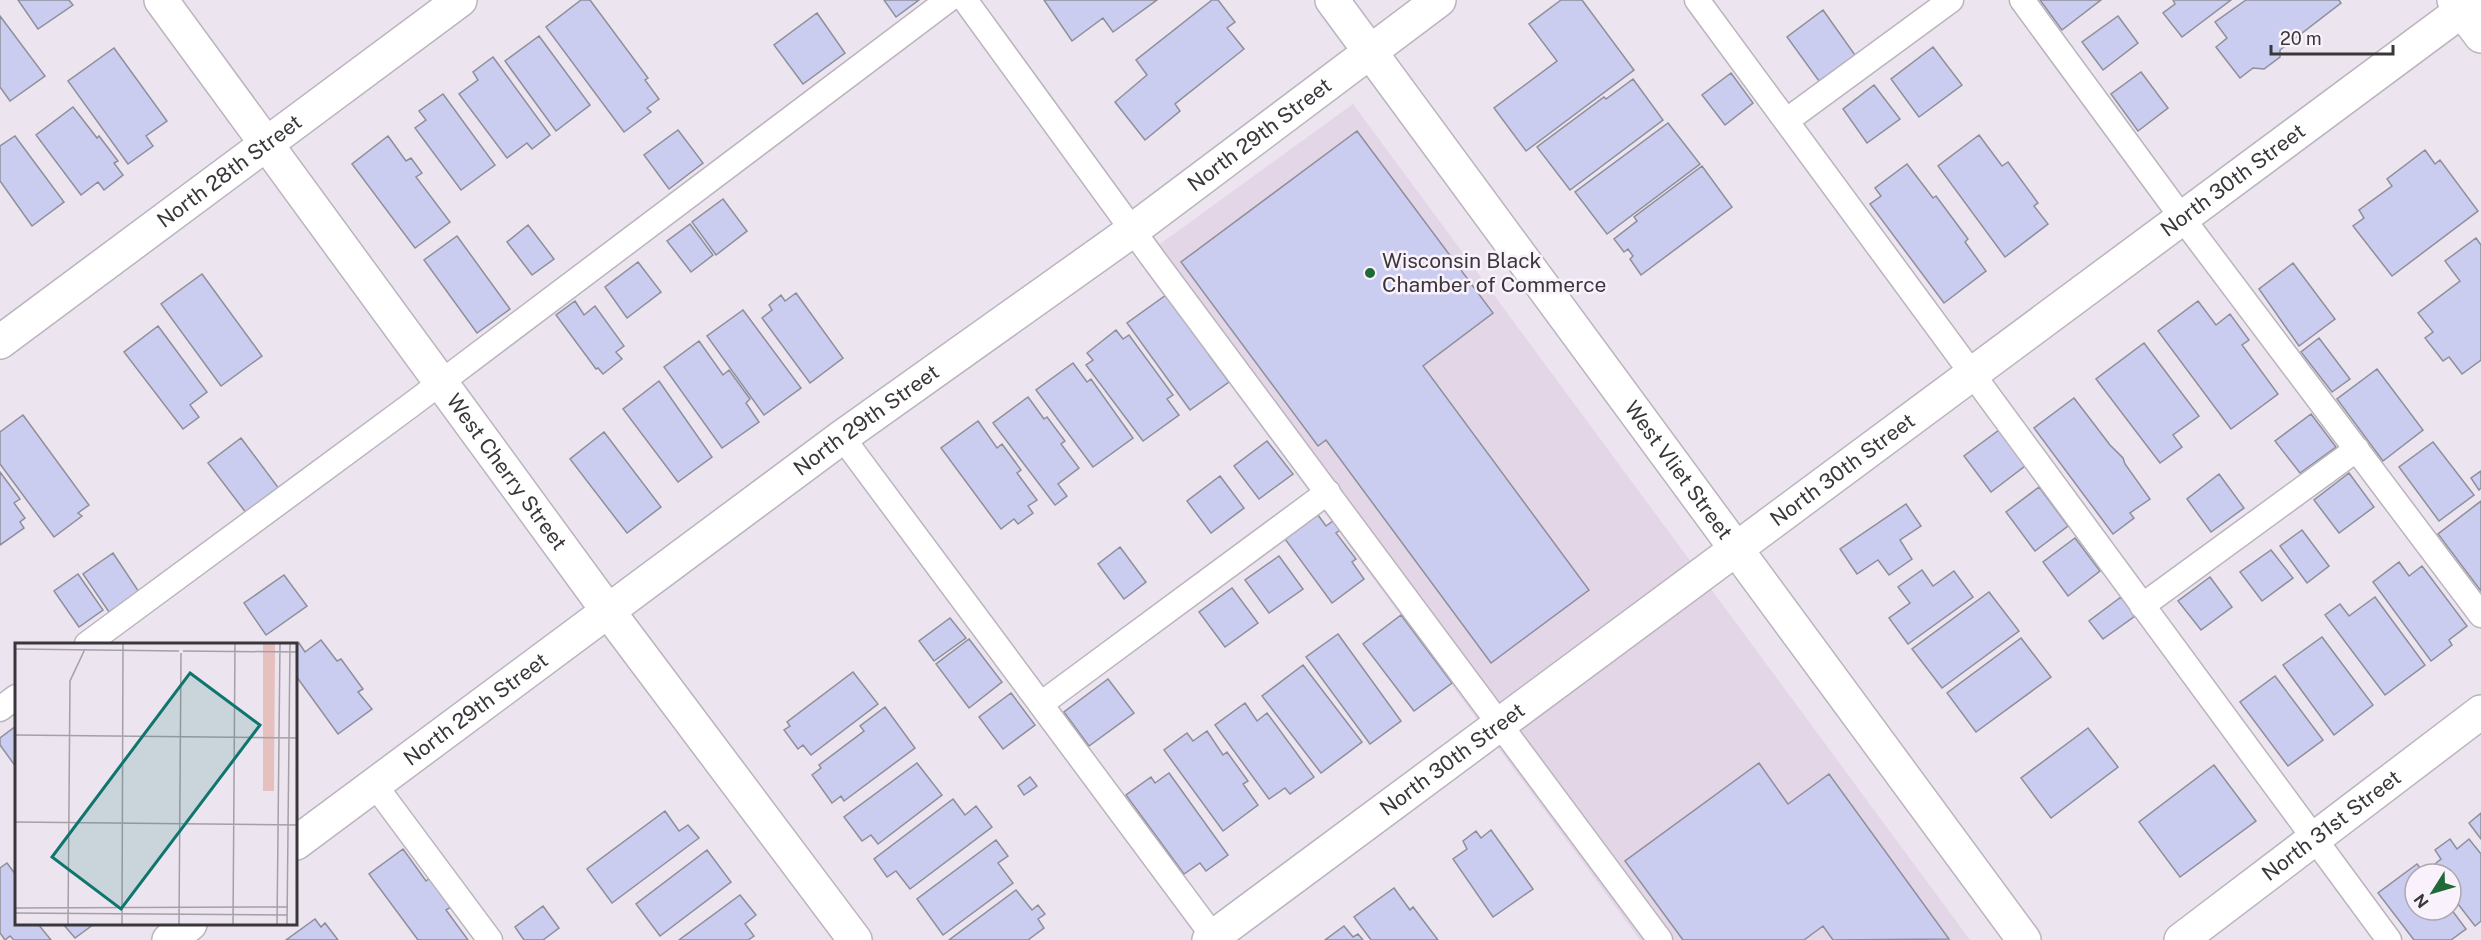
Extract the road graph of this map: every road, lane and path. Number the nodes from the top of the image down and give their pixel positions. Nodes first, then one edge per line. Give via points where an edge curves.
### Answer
1 (161, 0) edge
2 (460, 0) edge
3 (948, 0) edge
4 (965, 0) edge
5 (1332, 0) edge
6 (1439, 0) edge
7 (1697, 0) edge
8 (1951, 0) edge
9 (2022, 0) edge
10 (2468, 12) edge
11 (1370, 51) junction
12 (1786, 121) junction
13 (267, 143) junction
14 (2183, 219) junction
15 (1133, 230) junction
16 (0, 342) edge
17 (1972, 376) junction
18 (442, 382) junction
19 (842, 437) junction
20 (2356, 449) junction
21 (1328, 492) junction
22 (1736, 550) junction
23 (2142, 606) junction
24 (608, 611) junction
25 (2481, 615) edge
26 (90, 643) edge
27 (15, 698) edge
28 (1041, 704) junction
29 (0, 709) edge
30 (2481, 712) edge
31 (1501, 725) junction
32 (374, 784) junction
33 (2314, 840) junction
34 (297, 842) edge
35 (189, 925) edge
36 (1213, 939) edge
37 (168, 940) edge
38 (490, 940) edge
39 (855, 940) edge
40 (1660, 940) edge
41 (2024, 940) edge
42 (2181, 940) edge
43 (2389, 940) edge

1 - 13 street, West Cherry Street
2 - 13 street, North 28th Street
3 - 18 lane
4 - 15 lane
5 - 11 street, West Vliet Street
6 - 11 street, North 29th Street
7 - 12 lane
8 - 12 lane
9 - 14 lane
10 - 14 street, North 30th Street
11 - 15 street, North 29th Street
11 - 22 street, West Vliet Street
12 - 17 lane
13 - 16 street, North 28th Street
13 - 18 street, West Cherry Street
14 - 17 street, North 30th Street
14 - 20 lane
15 - 19 street, North 29th Street
15 - 21 lane
17 - 22 street, North 30th Street
17 - 23 lane
18 - 24 street, West Cherry Street
18 - 26 lane
19 - 24 street, North 29th Street
19 - 28 lane
20 - 23 lane
20 - 25 lane
21 - 28 lane
21 - 31 lane
22 - 31 street, North 30th Street
22 - 41 street, West Vliet Street
23 - 33 lane
24 - 32 street, North 29th Street
24 - 39 street, West Cherry Street
27 - 29 lane
28 - 36 lane
30 - 33 street, North 31st Street
31 - 36 street, North 30th Street
31 - 40 lane
32 - 34 street, North 29th Street
32 - 38 lane
33 - 42 street, North 31st Street
33 - 43 lane
35 - 37 street

